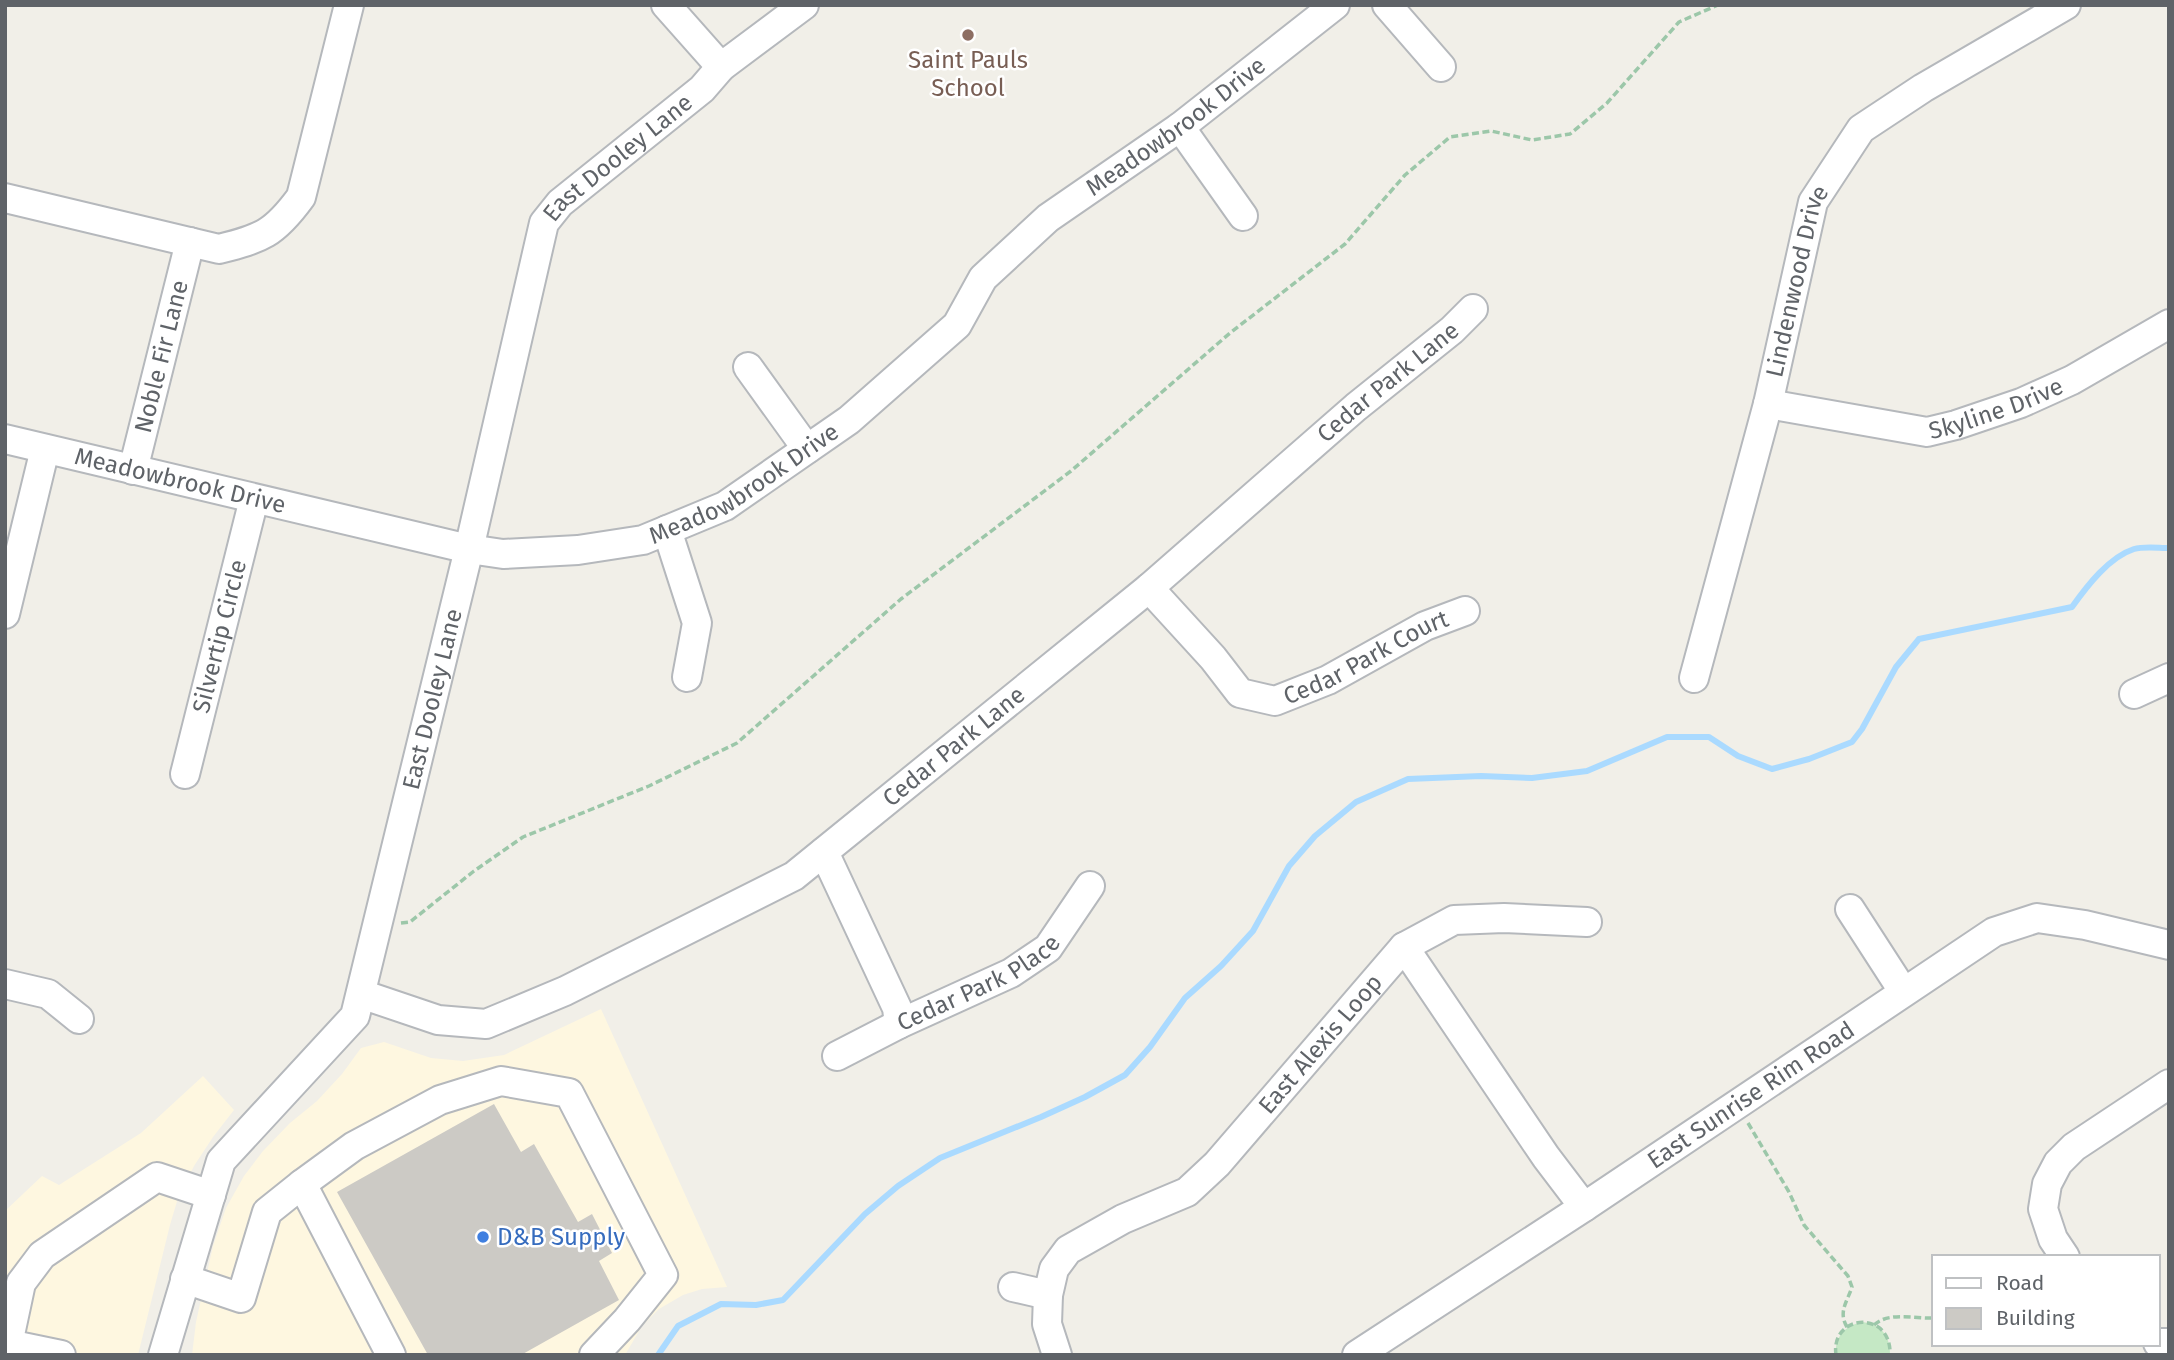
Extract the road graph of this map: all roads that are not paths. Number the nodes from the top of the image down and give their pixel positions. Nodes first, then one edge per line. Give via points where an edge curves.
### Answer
1 (349, 5) edge
2 (666, 5) edge
3 (804, 5) edge
4 (1335, 5) edge
5 (1387, 5) edge
6 (2066, 5) edge
7 (1441, 66) dead end
8 (721, 67) junction
9 (1180, 127) junction
10 (5, 198) edge
11 (1243, 216) dead end
12 (190, 242) junction
13 (1473, 309) dead end
14 (2169, 324) edge
15 (748, 367) dead end
16 (1768, 404) junction
17 (5, 439) edge
18 (45, 449) junction
19 (807, 449) junction
20 (133, 470) junction
21 (254, 499) junction
22 (667, 530) junction
23 (469, 549) junction
24 (1149, 588) junction
25 (1465, 611) dead end
26 (5, 614) edge
27 (687, 677) dead end
28 (1694, 678) dead end
29 (2169, 678) edge
30 (2134, 694) dead end
31 (185, 774) dead end
32 (824, 852) junction
33 (1090, 886) dead end
34 (1850, 909) dead end
35 (1587, 922) dead end
36 (2169, 946) edge
37 (1404, 947) junction
38 (5, 984) edge
39 (1903, 991) junction
40 (361, 994) junction
41 (79, 1019) dead end
42 (899, 1024) junction
43 (837, 1056) dead end
44 (2169, 1084) edge
45 (302, 1184) junction
46 (211, 1195) junction
47 (1584, 1207) junction
48 (2064, 1255) edge
49 (185, 1279) junction
50 (1013, 1287) dead end
51 (1048, 1295) junction
52 (7, 1347) edge
53 (61, 1355) edge
54 (163, 1355) edge
55 (391, 1355) edge
56 (594, 1355) edge
57 (1057, 1355) edge
58 (1357, 1355) edge

1 - 12 street via 301,197 282,223 254,240 219,249
2 - 8 street
3 - 8 street, East Dooley Lane
4 - 9 street, Meadowbrook Drive
5 - 7 street
6 - 16 street, Lindenwood Drive via 1861,129 1813,202
8 - 23 street, East Dooley Lane via 702,89 560,203 544,223
9 - 11 street
9 - 19 street, Meadowbrook Drive via 1048,218 983,278 957,325 849,420
10 - 12 street
12 - 20 street, Noble Fir Lane
13 - 24 street, Cedar Park Lane
14 - 16 street, Skyline Drive via 2072,380 2021,403 1927,432
15 - 19 street
16 - 28 street, Lindenwood Drive
17 - 18 street, Meadowbrook Drive
18 - 20 street, Meadowbrook Drive
18 - 26 street
19 - 22 street, Meadowbrook Drive via 724,506
20 - 21 street, Meadowbrook Drive
21 - 23 street, Meadowbrook Drive
21 - 31 street, Silvertip Circle
22 - 23 street, Meadowbrook Drive via 643,540 578,550 503,554
22 - 27 street via 697,622
23 - 40 street, East Dooley Lane
24 - 25 street, Cedar Park Court via 1240,693 1275,701 1328,680 1424,626
24 - 32 street, Cedar Park Lane
29 - 30 street
32 - 40 street, Cedar Park Lane via 794,876 565,991 486,1024 438,1020
32 - 42 street, Cedar Park Place via 897,1008
33 - 42 street, Cedar Park Place via 1048,948 1011,973
34 - 39 street
35 - 37 street via 1454,920
36 - 39 street, East Sunrise Rim Road via 2036,918 1994,932
37 - 47 street, East Alexis Loop
37 - 51 street, East Alexis Loop via 1217,1164 1187,1192 1123,1219 1068,1250 1054,1269
38 - 41 street via 48,994
39 - 47 street, East Sunrise Rim Road
40 - 46 street, East Dooley Lane via 355,1016 221,1161
42 - 43 street
44 - 48 street via 2074,1147 2058,1163 2047,1184 2043,1209
45 - 49 street via 267,1212 241,1298
45 - 55 street
45 - 56 street via 354,1146 440,1100 501,1080 569,1093 663,1275
46 - 49 street, East Dooley Lane
46 - 52 street via 157,1177 42,1255 21,1283
47 - 58 street, East Sunrise Rim Road
49 - 54 street, East Dooley Lane
50 - 51 street
51 - 57 street, East Alexis Loop via 1047,1324
52 - 53 street

